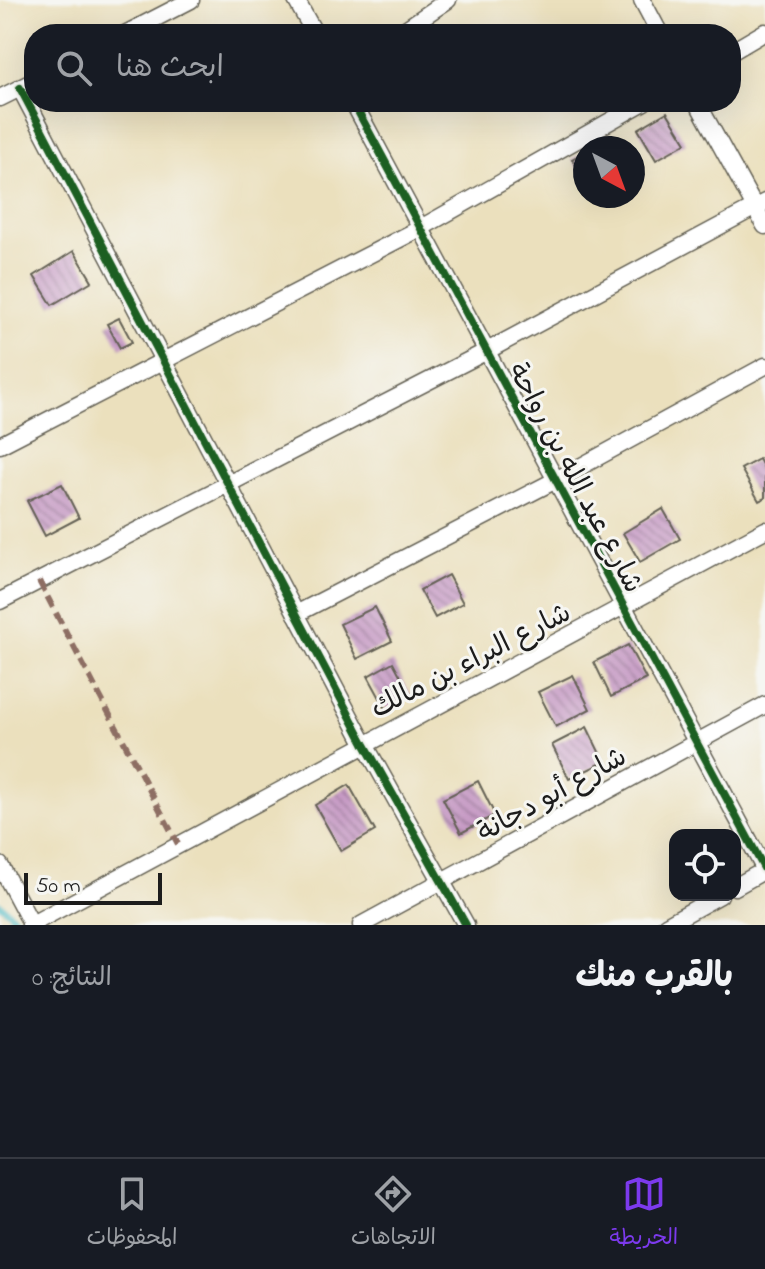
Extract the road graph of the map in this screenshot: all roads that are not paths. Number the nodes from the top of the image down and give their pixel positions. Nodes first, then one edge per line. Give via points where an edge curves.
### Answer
1 (191, 0) edge
2 (296, 0) edge
3 (448, 0) edge
4 (642, 0) edge
5 (144, 24) edge
6 (309, 24) edge
7 (413, 24) edge
8 (655, 24) edge
9 (765, 32) edge
10 (741, 46) edge
11 (24, 86) edge
12 (0, 98) edge
13 (41, 112) edge
14 (358, 112) edge
15 (626, 112) edge
16 (703, 112) edge
17 (760, 205) edge
18 (765, 226) edge
19 (419, 229) junction
20 (485, 352) junction
21 (163, 362) junction
22 (765, 366) edge
23 (0, 445) edge
24 (554, 481) junction
25 (227, 484) junction
26 (765, 530) edge
27 (0, 601) edge
28 (622, 609) junction
29 (296, 614) junction
30 (765, 705) edge
31 (698, 742) junction
32 (364, 743) junction
33 (0, 865) edge
34 (765, 870) edge
35 (442, 882) junction
36 (741, 884) edge
37 (709, 901) edge
38 (31, 925) edge
39 (361, 925) edge
40 (466, 925) edge
41 (666, 925) edge

1 - 5 street
2 - 6 street
3 - 7 street
4 - 8 street
9 - 10 street
11 - 12 street
13 - 21 street
14 - 19 street, شارع عبد الله بن رواحة
15 - 19 street
16 - 17 street
17 - 18 street
17 - 20 street
19 - 20 street, شارع عبد الله بن رواحة
19 - 21 street
20 - 24 street, شارع عبد الله بن رواحة
20 - 25 street
21 - 23 street
21 - 25 street
22 - 24 street
24 - 28 street, شارع عبد الله بن رواحة
24 - 29 street
25 - 27 street
25 - 29 street
26 - 28 street, شارع البراء بن مالك
28 - 31 street, شارع عبد الله بن رواحة
28 - 32 street, شارع البراء بن مالك
29 - 32 street
30 - 31 street, شارع أبو دجانة
31 - 34 street, شارع عبد الله بن رواحة
31 - 35 street, شارع أبو دجانة
32 - 35 street
32 - 38 street, شارع البراء بن مالك
33 - 38 street
34 - 36 street
35 - 39 street, شارع أبو دجانة
35 - 40 street
37 - 41 street

